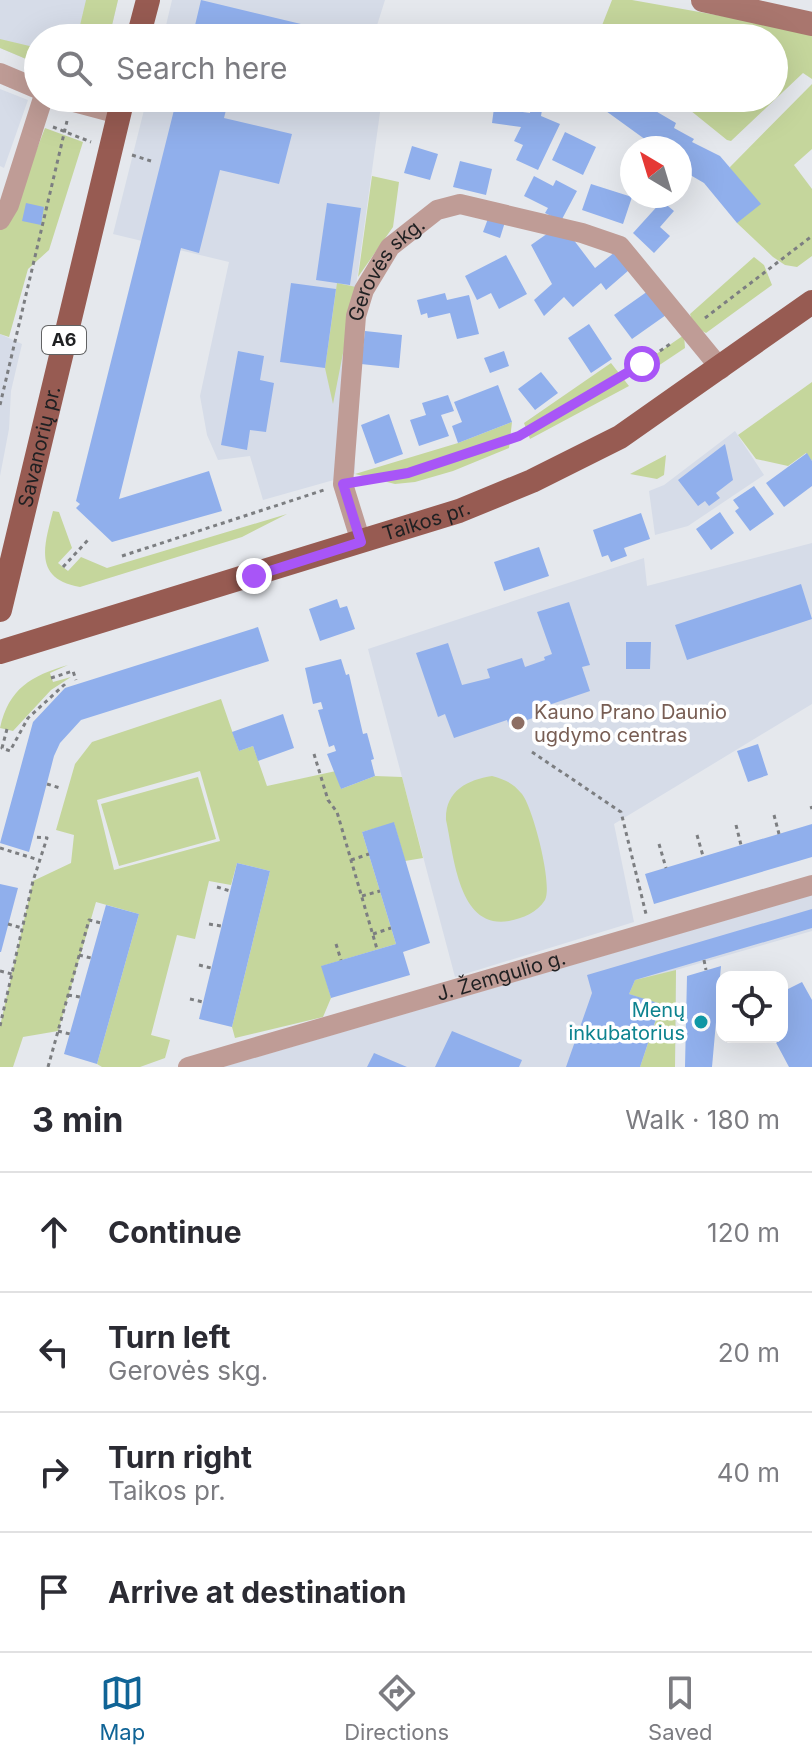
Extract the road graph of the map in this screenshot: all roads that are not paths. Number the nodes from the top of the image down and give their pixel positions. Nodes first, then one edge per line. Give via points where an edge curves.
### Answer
1 (148, 0) edge
2 (703, 0) edge
3 (142, 24) edge
4 (812, 24) edge
5 (0, 73) edge
6 (24, 83) edge
7 (39, 112) edge
8 (120, 112) edge
9 (0, 220) edge
10 (812, 302) edge
11 (721, 369) junction
12 (361, 542) junction
13 (0, 610) edge
14 (0, 652) edge
15 (812, 885) edge
16 (188, 1067) edge

1 - 3 main road
2 - 4 street
5 - 6 street
7 - 9 street
8 - 13 main road, Savanorių pr. / A6
10 - 11 main road, Taikos pr.
11 - 12 main road, Taikos pr. via 620,437 555,470 459,511
11 - 12 street, Gerovės skg. via 620,246 460,204 437,210 390,247 364,290 356,316 343,484
12 - 14 main road, Taikos pr.
15 - 16 street, J. Žemgulio g.

